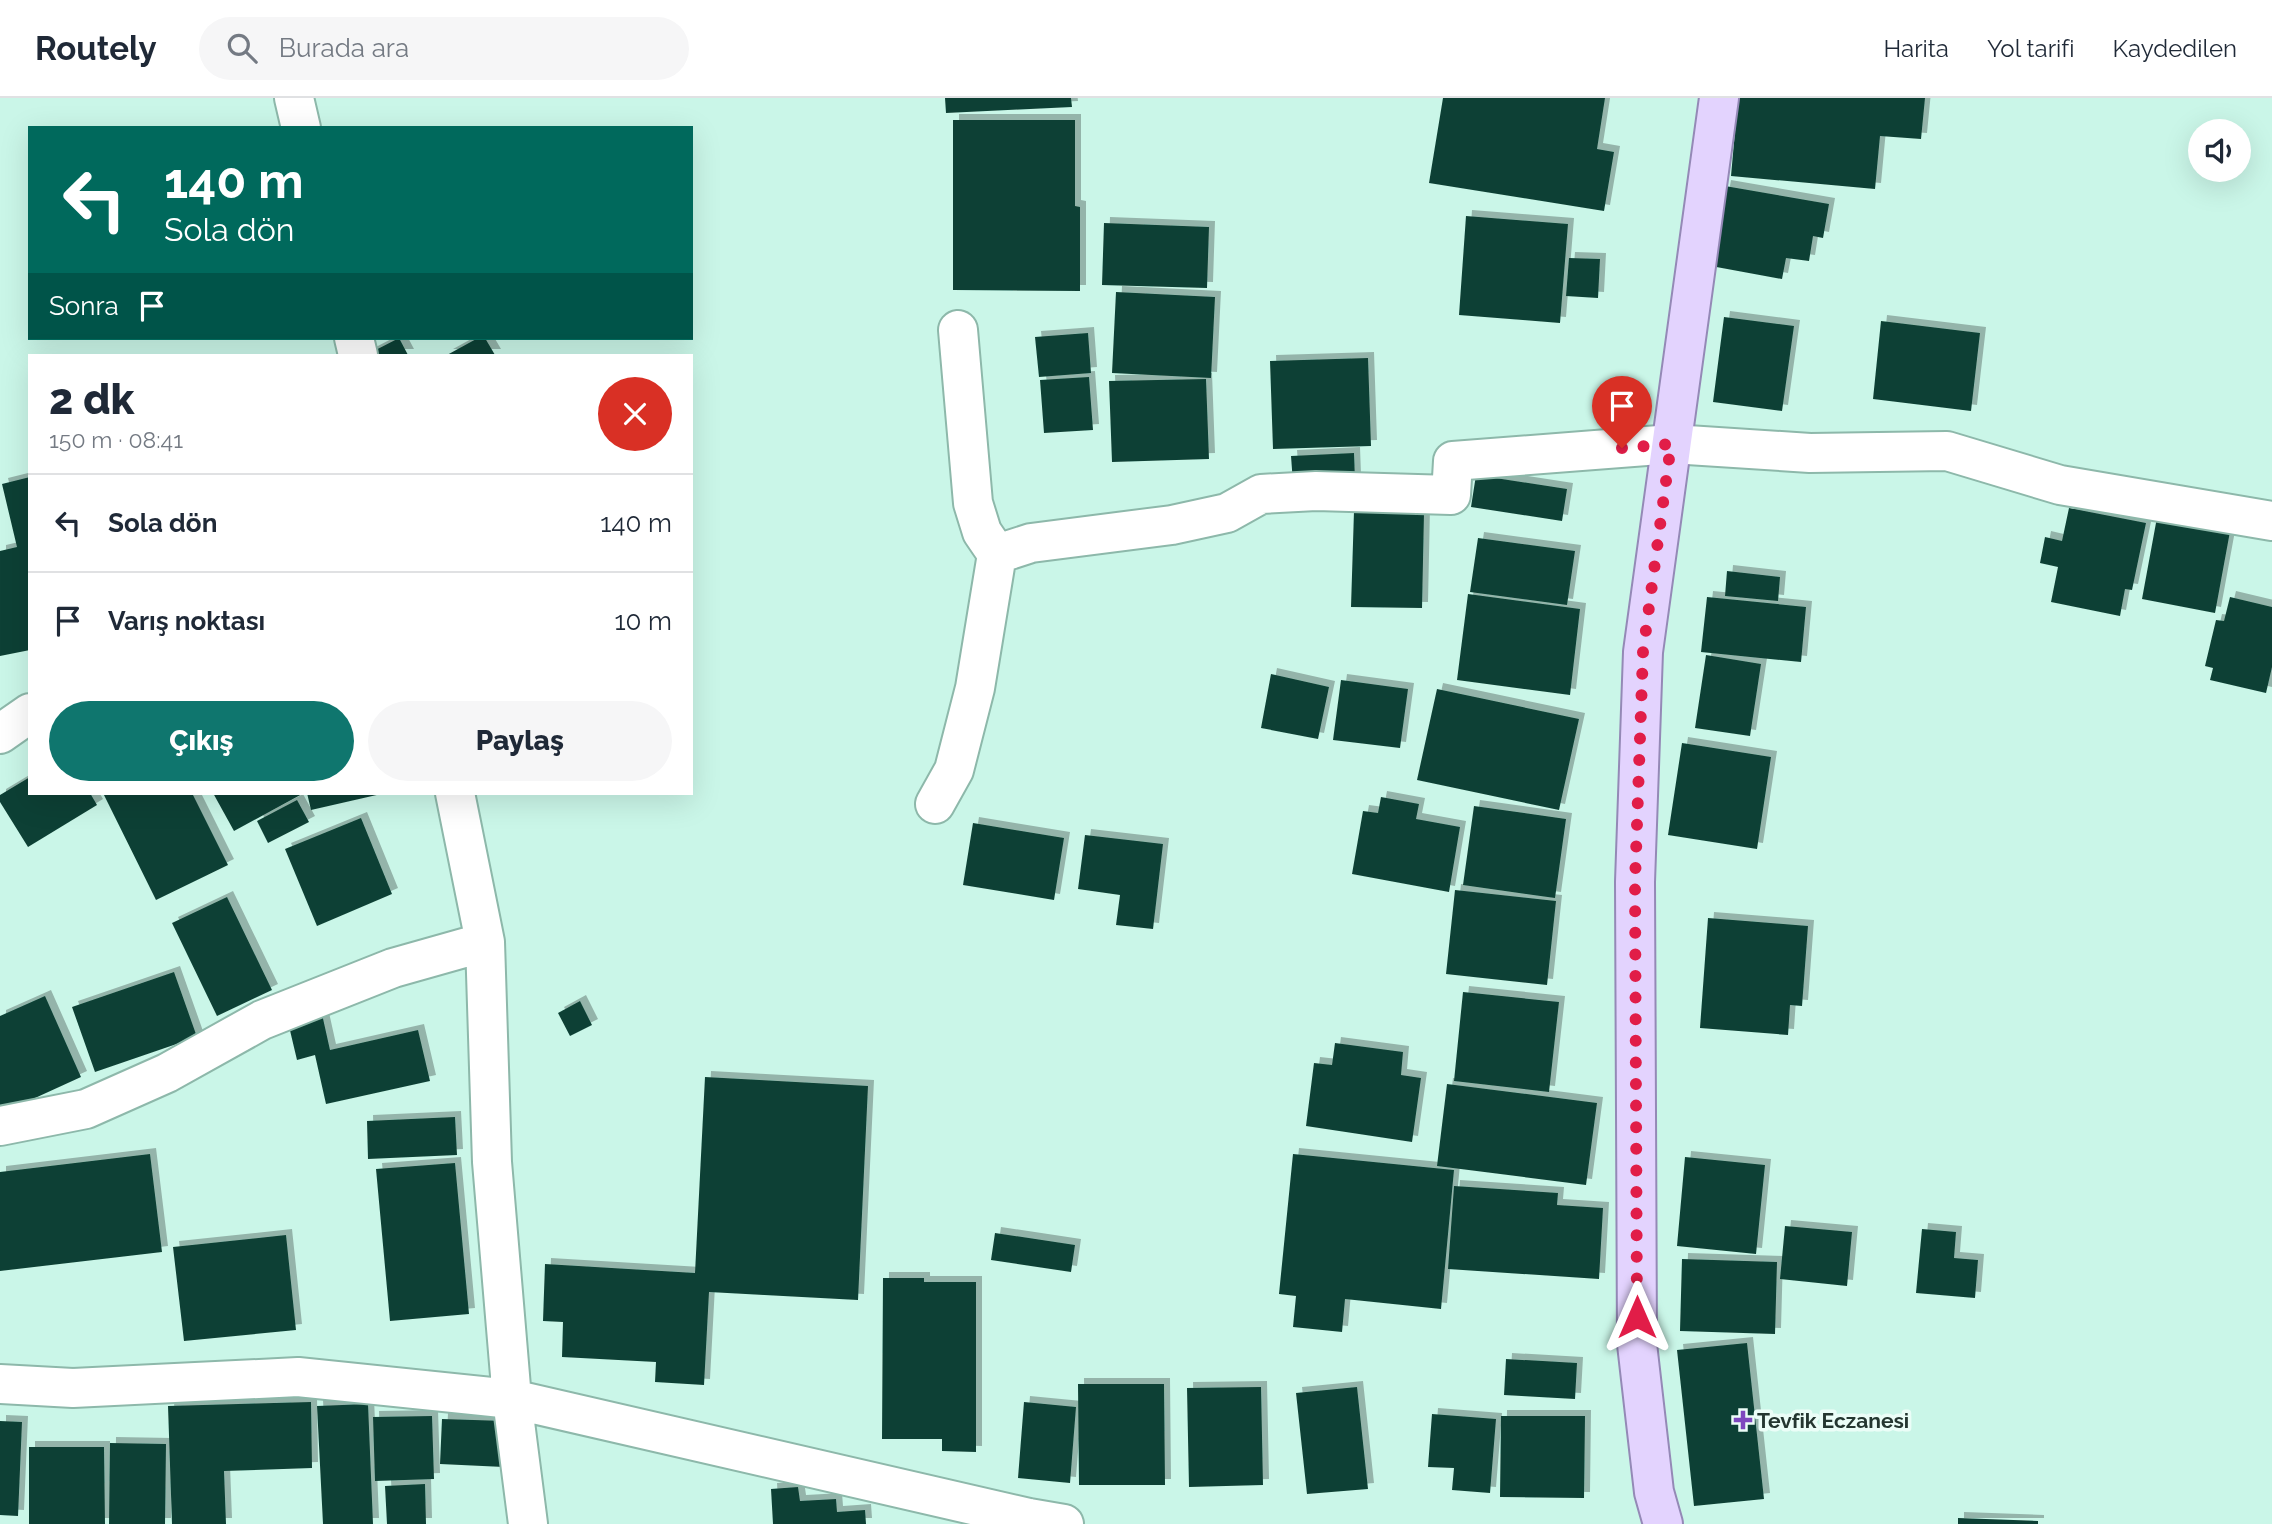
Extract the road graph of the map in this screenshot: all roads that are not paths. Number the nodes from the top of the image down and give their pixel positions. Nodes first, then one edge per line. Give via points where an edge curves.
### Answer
1 (294, 98) edge
2 (1719, 98) edge
3 (301, 126) edge
4 (958, 330) dead end
5 (1671, 444) junction
6 (2272, 521) edge
7 (997, 554) junction
8 (28, 714) edge
9 (0, 734) edge
10 (455, 795) edge
11 (935, 804) dead end
12 (485, 942) junction
13 (0, 1126) edge
14 (0, 1384) edge
15 (512, 1399) junction
16 (528, 1524) edge
17 (1064, 1524) edge
18 (1663, 1524) edge

1 - 3 street
2 - 5 main road
4 - 7 street via 973,503 982,532
5 - 6 street via 1811,453 1947,451 2060,485
5 - 7 street via 1452,461 1451,495 1261,494 1227,513 1172,525 1031,543
5 - 18 main road via 1643,652 1635,882 1637,1344 1654,1492
7 - 11 street via 975,688 954,770
8 - 9 street
10 - 12 street
12 - 13 street via 393,968 262,1020 167,1073 86,1109
12 - 15 street via 492,1162
14 - 15 street via 73,1388 298,1377
15 - 16 street
15 - 17 street

